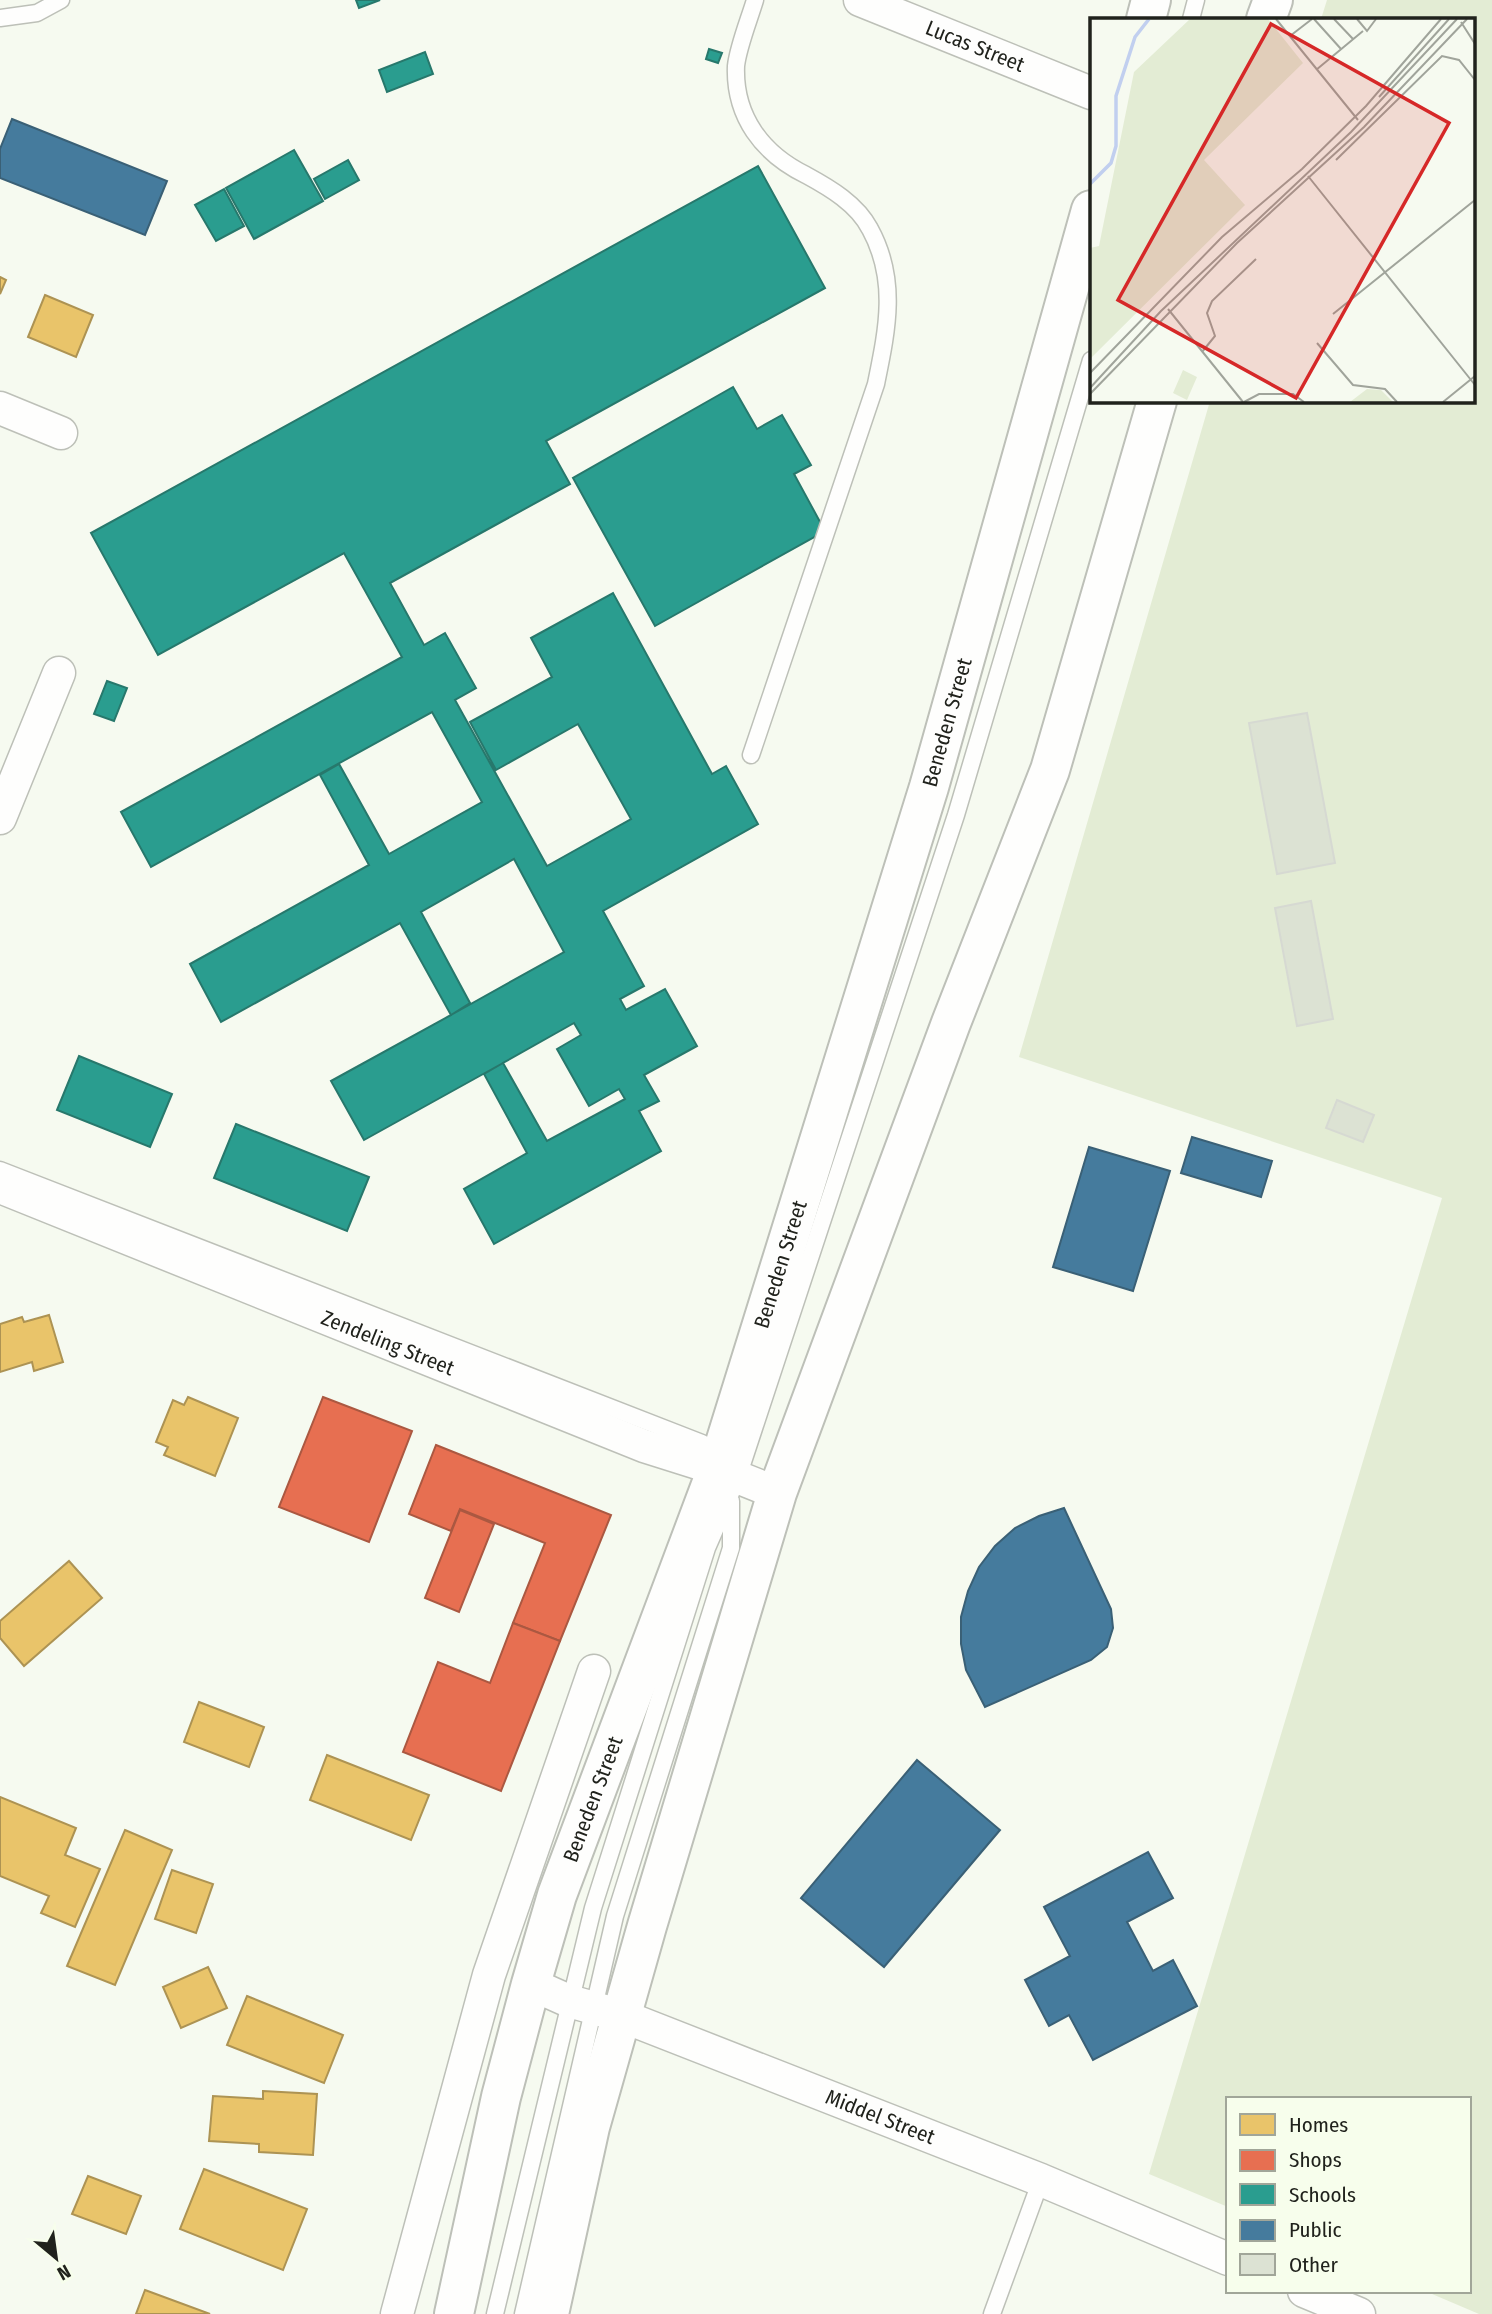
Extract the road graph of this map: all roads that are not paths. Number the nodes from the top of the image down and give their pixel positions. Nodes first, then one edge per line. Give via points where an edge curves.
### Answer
1 (61, 0) edge
2 (755, 0) edge
3 (860, 0) edge
4 (1152, 0) edge
5 (1196, 0) edge
6 (1273, 0) edge
7 (0, 18) edge
8 (1146, 18) edge
9 (1191, 18) edge
10 (1266, 18) edge
11 (1090, 93) edge
12 (1090, 214) edge
13 (1090, 363) edge
14 (1157, 402) edge
15 (0, 408) edge
16 (61, 433) dead end
17 (60, 673) dead end
18 (751, 755) dead end
19 (0, 818) edge
20 (0, 1170) edge
21 (0, 1187) edge
22 (729, 1481) junction
23 (778, 1493) junction
24 (594, 1671) dead end
25 (531, 1984) junction
26 (595, 2008) junction
27 (1041, 2180) junction
28 (1226, 2258) edge
29 (1318, 2302) edge
30 (397, 2314) edge
31 (454, 2314) edge
32 (495, 2314) edge
33 (523, 2314) edge
34 (549, 2314) edge
35 (992, 2314) edge
36 (1359, 2314) edge

1 - 7 lane via 37,13
2 - 18 lane via 736,64 743,113 757,139 785,165 825,185 857,210 870,228 886,268 888,323 876,384
3 - 11 street, Lucas Street
4 - 8 main road
5 - 9 lane
6 - 10 main road
12 - 22 main road, Beneden Street
13 - 22 lane via 956,815
14 - 23 main road via 1050,770 951,1023
15 - 16 street
17 - 19 street
20 - 22 lane via 702,1443
21 - 22 street, Zendeling Street
22 - 23 street, Zendeling Street
22 - 25 main road, Beneden Street via 557,1895
22 - 26 lane via 731,1548 615,1916
22 - 26 lane via 593,1908
23 - 26 main road via 647,1926
24 - 30 street via 489,1975
25 - 26 street, Middel Street
25 - 31 main road, Beneden Street via 501,2097
26 - 27 street, Middel Street
26 - 32 lane
26 - 33 lane
26 - 34 main road via 590,2127
27 - 28 street, Middel Street
27 - 35 lane
29 - 36 street

